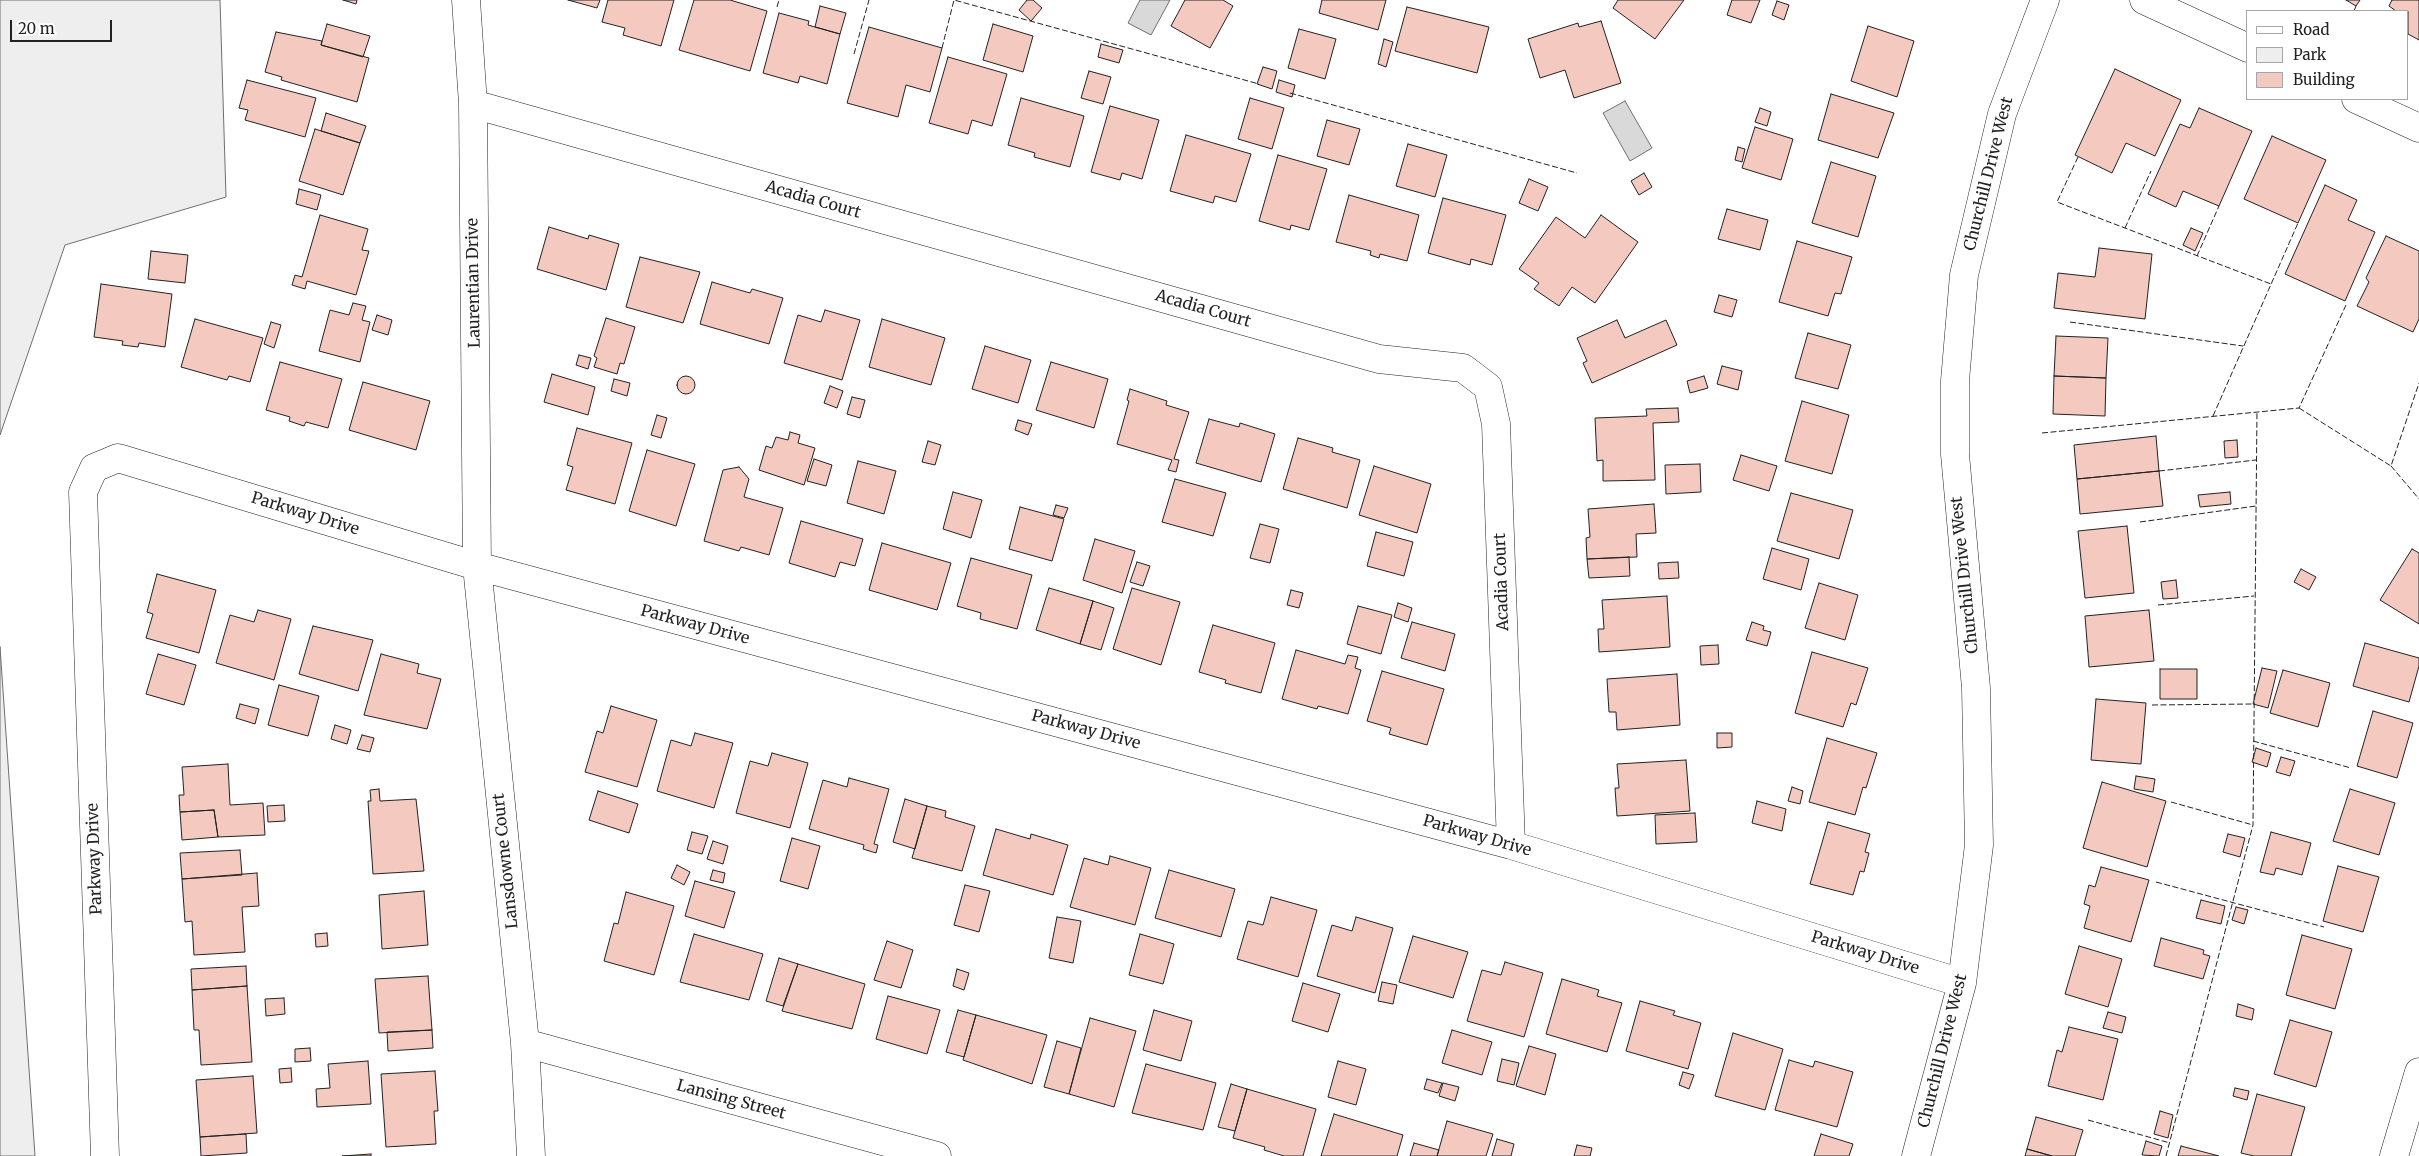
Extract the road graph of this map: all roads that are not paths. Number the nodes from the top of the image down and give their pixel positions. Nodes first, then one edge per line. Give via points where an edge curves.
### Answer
1 (466, 0) edge
2 (2046, 0) edge
3 (2144, 0) edge
4 (2246, 47) edge
5 (2358, 100) edge
6 (473, 104) junction
7 (2419, 128) edge
8 (477, 566) junction
9 (1512, 845) junction
10 (1962, 983) junction
11 (525, 1044) junction
12 (2419, 1072) edge
13 (105, 1156) edge
14 (531, 1156) edge
15 (937, 1156) edge
16 (1916, 1156) edge
17 (2394, 1156) edge

1 - 6 street, Laurentian Drive
2 - 10 street, Churchill Drive West via 2002,114 1964,275 1955,380 1954,454 1976,688 1979,845
3 - 4 street
5 - 7 street
6 - 8 street, Laurentian Drive
6 - 9 street, Acadia Court via 1379,359 1463,368 1488,388 1496,424
8 - 9 street, Parkway Drive
8 - 11 street, Lansdowne Court
8 - 13 street, Parkway Drive via 118,458 94,468 83,492
9 - 10 street, Parkway Drive
10 - 16 street, Churchill Drive West
11 - 14 street, Lansdowne Court
11 - 15 street, Lansing Street
12 - 17 street

